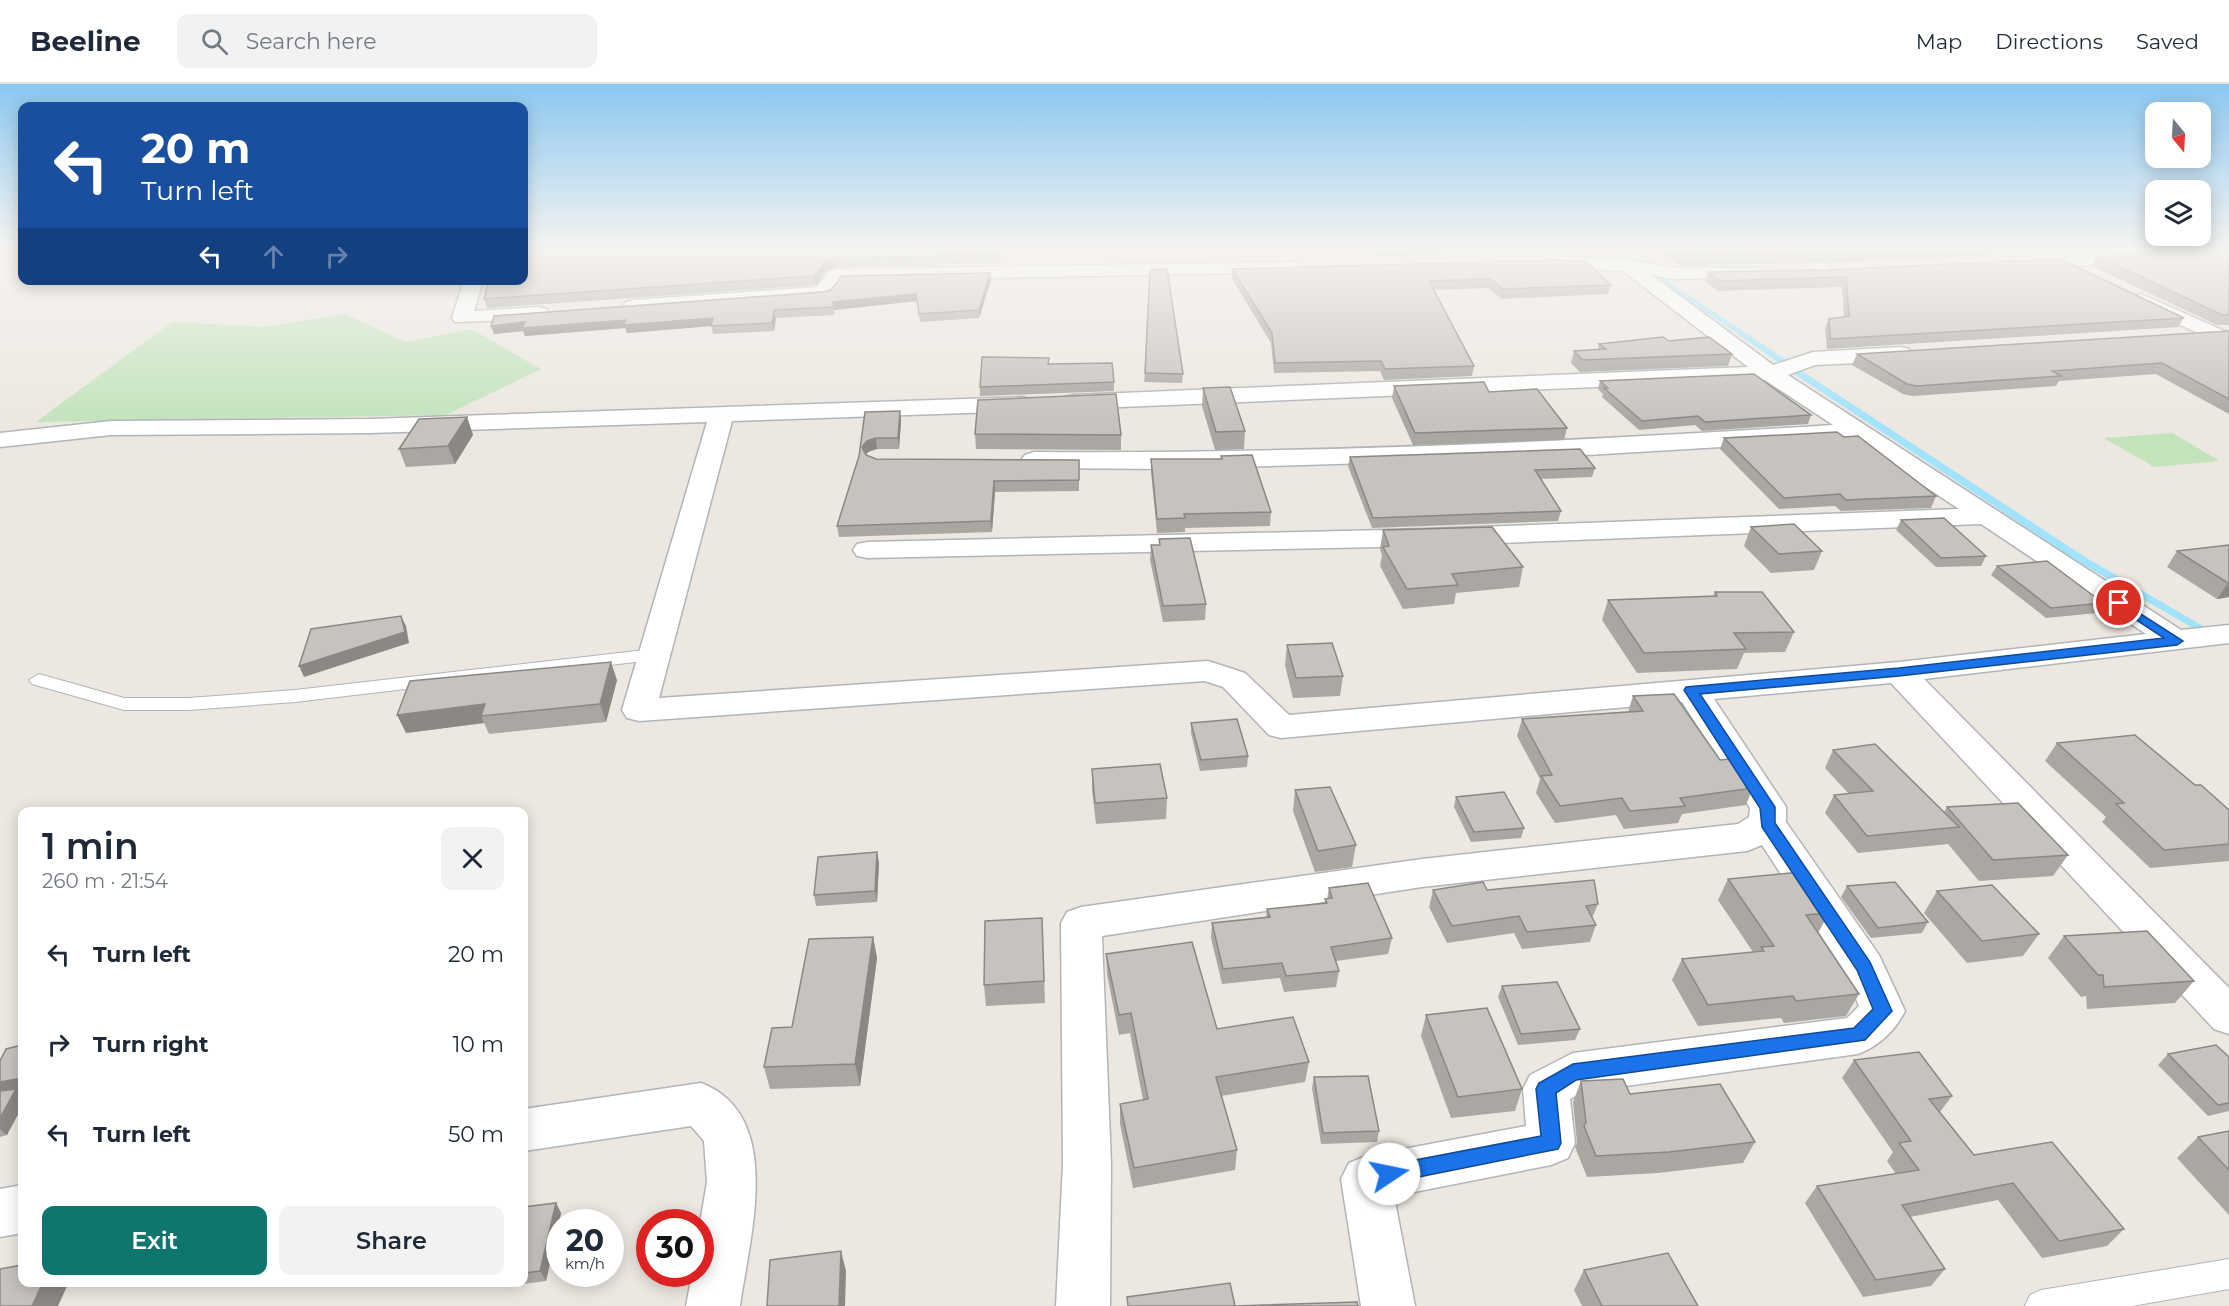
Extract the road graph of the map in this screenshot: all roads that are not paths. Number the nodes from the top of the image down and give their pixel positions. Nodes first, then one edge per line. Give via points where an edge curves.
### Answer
1 (465, 307) edge
2 (1681, 307) edge
3 (2159, 307) edge
4 (555, 312) edge
5 (2224, 336) edge
6 (2166, 337) edge
7 (1917, 352) edge
8 (1770, 373) junction
9 (721, 416) junction
10 (1857, 431) junction
11 (0, 440) edge
12 (1007, 460) edge
13 (1984, 516) junction
14 (867, 550) dead end
15 (2229, 634) edge
16 (2177, 641) junction
17 (654, 655) junction
18 (1899, 672) junction
19 (39, 680) dead end
20 (1690, 690) junction
21 (1767, 823) junction
22 (2229, 1016) edge
23 (528, 1129) edge
24 (18, 1210) edge
25 (0, 1213) edge
26 (2229, 1274) edge
27 (713, 1306) edge
28 (1083, 1306) edge
29 (1388, 1306) edge
30 (2041, 1306) edge

1 - 4 street via 462,318
2 - 8 street
3 - 5 street
5 - 6 street
7 - 8 street via 1813,359
8 - 9 street
8 - 10 street
9 - 11 street via 370,426 111,428
9 - 17 street
10 - 12 street via 1537,451 1172,461
10 - 13 street
13 - 14 street via 1676,531 1263,544
13 - 16 street
15 - 16 street
16 - 18 street
17 - 19 lane via 294,696 189,704 124,704
17 - 20 street via 639,710 1208,671 1234,680 1281,727
18 - 20 street
18 - 22 street
20 - 21 street via 1768,807
21 - 28 street via 1747,837 1422,873 1081,923 1087,1164
21 - 29 street via 1864,967 1883,1011 1858,1035 1573,1073 1546,1089 1551,1143 1366,1179
23 - 27 street via 701,1104 727,1133 732,1182
24 - 25 street
26 - 30 lane

